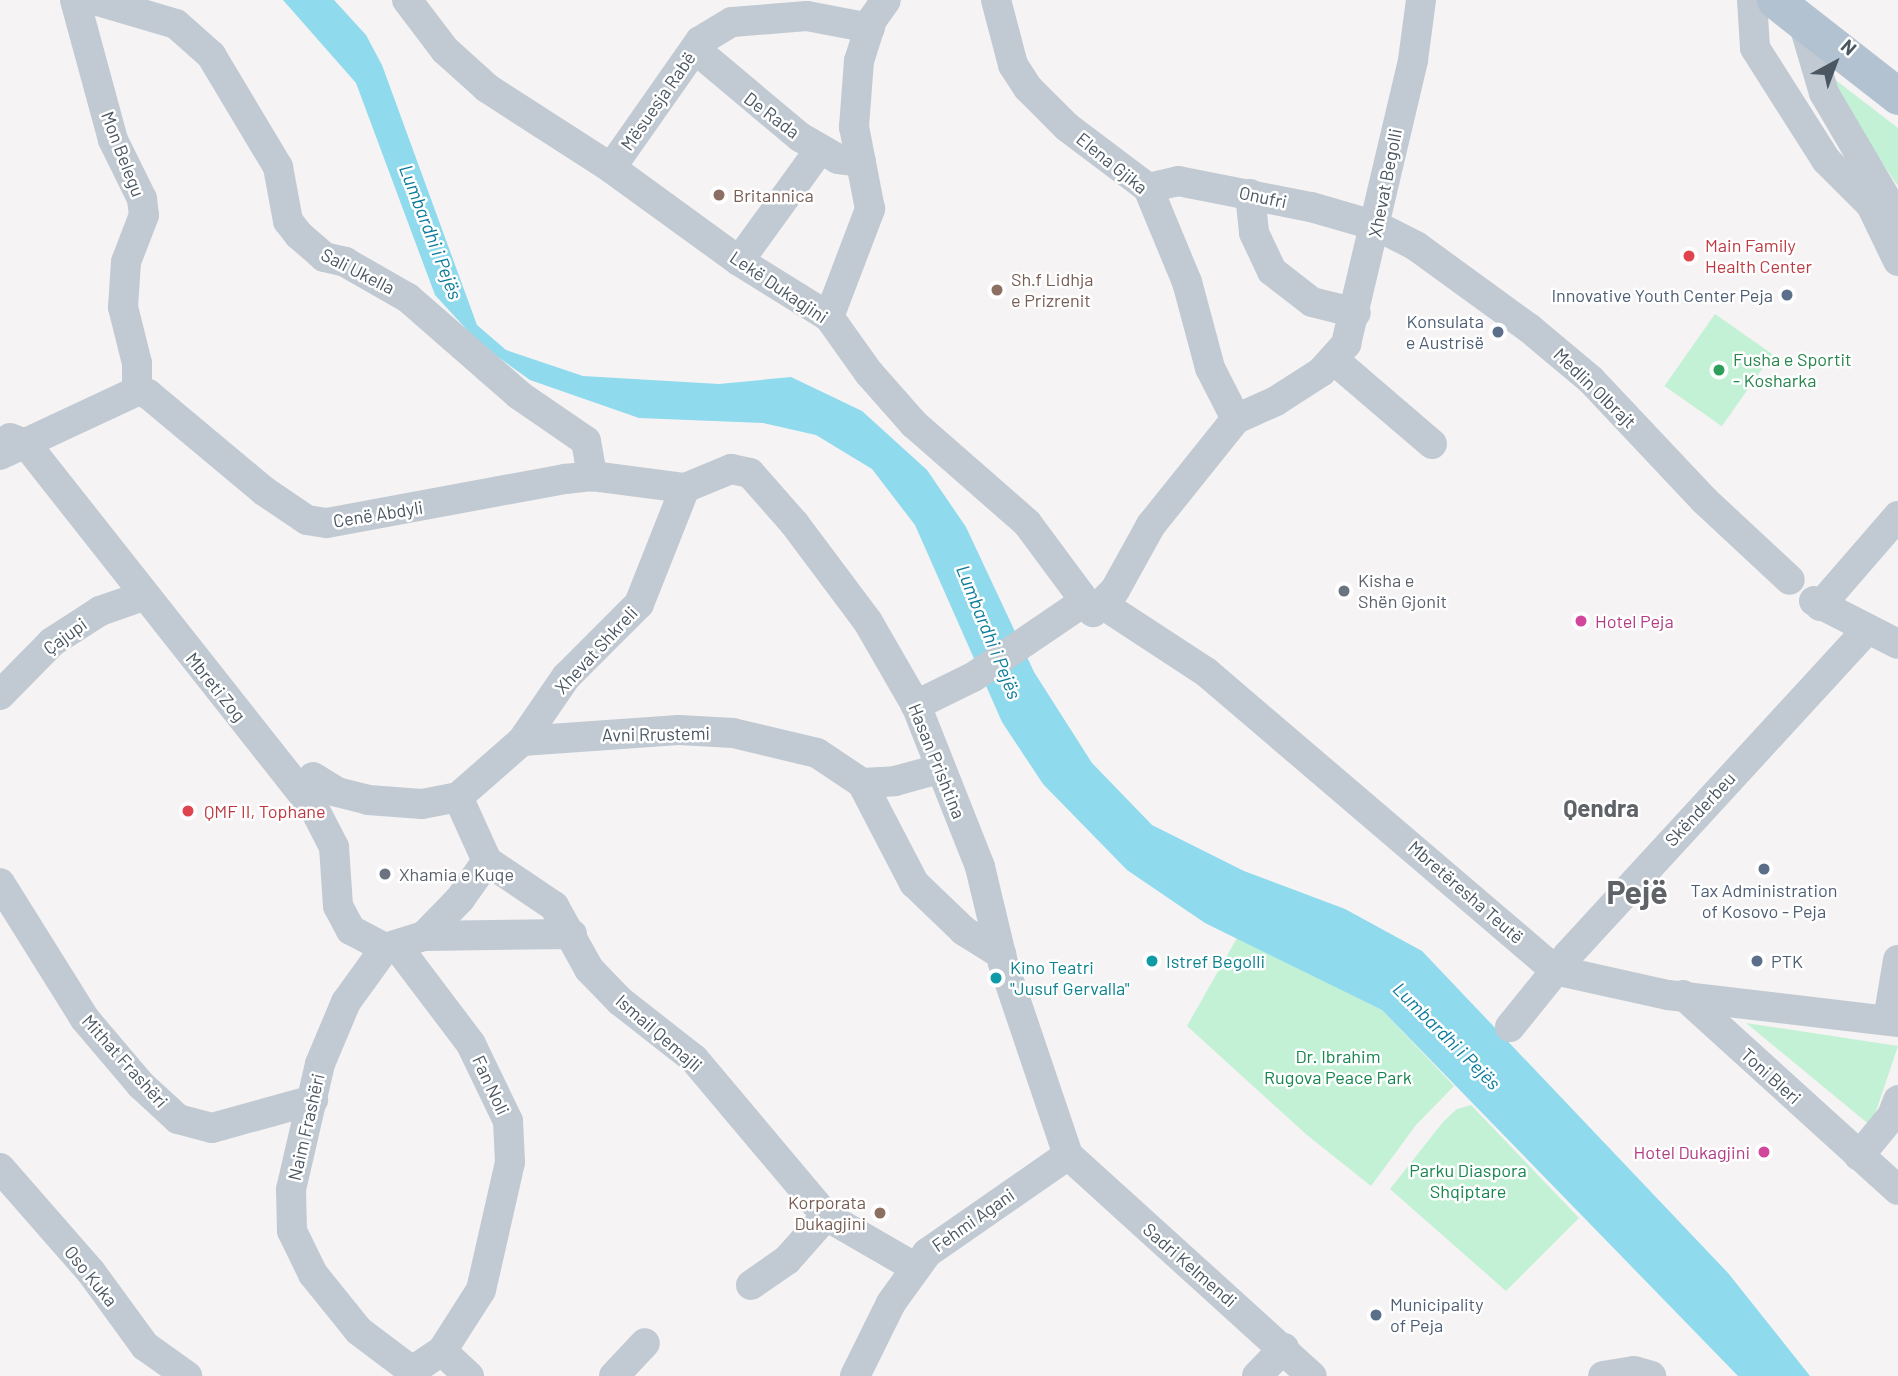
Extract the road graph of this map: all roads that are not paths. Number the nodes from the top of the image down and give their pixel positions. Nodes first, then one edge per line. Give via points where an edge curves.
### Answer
1 (75, 0) edge
2 (94, 0) edge
3 (407, 0) edge
4 (886, 0) edge
5 (996, 0) edge
6 (1421, 0) edge
7 (1777, 5) edge
8 (870, 28) junction
9 (695, 49) junction
10 (1898, 96) edge
11 (820, 149) junction
12 (861, 162) junction
13 (611, 168) junction
14 (1148, 188) junction
15 (1250, 194) junction
16 (1898, 219) edge
17 (1377, 226) junction
18 (739, 261) junction
19 (1898, 261) edge
20 (1356, 313) junction
21 (829, 317) junction
22 (1334, 360) junction
23 (137, 391) junction
24 (1236, 419) junction
25 (9, 444) edge
26 (1432, 444) dead end
27 (592, 476) junction
28 (685, 488) junction
29 (1898, 516) edge
30 (1790, 580) dead end
31 (143, 596) junction
32 (1094, 603) junction
33 (1868, 629) junction
34 (1898, 644) edge
35 (0, 695) edge
36 (916, 705) junction
37 (522, 741) junction
38 (939, 769) junction
39 (313, 777) dead end
40 (862, 783) junction
41 (458, 797) junction
42 (487, 861) junction
43 (0, 883) edge
44 (572, 934) junction
45 (401, 943) junction
46 (1001, 954) junction
47 (1898, 960) edge
48 (1555, 970) junction
49 (1683, 995) junction
50 (1893, 1021) edge
51 (1510, 1027) dead end
52 (313, 1100) junction
53 (1898, 1100) edge
54 (1858, 1156) junction
55 (1076, 1163) junction
56 (0, 1168) edge
57 (1898, 1190) edge
58 (825, 1216) junction
59 (916, 1268) junction
60 (751, 1285) dead end
61 (645, 1343) dead end
62 (1284, 1348) junction
63 (442, 1350) junction
64 (409, 1374) edge
65 (1606, 1375) edge
66 (187, 1376) edge
67 (468, 1376) edge
68 (614, 1376) edge
69 (855, 1376) edge
70 (1257, 1376) edge
71 (1312, 1376) edge
72 (1651, 1376) edge

1 - 23 street, Mon Belegu via 113,140 142,199 144,215 126,262 123,307 137,363
2 - 27 street, Sali Ukella via 176,24 211,55 278,167 288,221 299,235 324,257 345,262 408,298 519,394 562,421 586,441
3 - 13 street, Lekë Dukagjini via 445,50 488,88
4 - 8 street
5 - 14 street, Elena Gjika via 1013,65 1028,89 1067,127
6 - 17 street, Xhevat Begolli via 1413,60 1388,154
7 - 10 main road
7 - 16 street
7 - 19 street via 1755,48 1826,160 1871,205
8 - 9 street, Mësuesja Rabë via 807,16 767,17 732,22
8 - 12 street via 859,61 853,127
9 - 11 street, De Rada via 746,96
9 - 13 street, Mësuesja Rabë
11 - 12 street, De Rada via 838,159
11 - 18 street
12 - 21 street via 870,209
13 - 18 street, Lekë Dukagjini
14 - 15 street, Onufri via 1178,181
14 - 24 street, Elena Gjika via 1187,282 1210,368
15 - 17 street, Onufri
15 - 20 street via 1254,233 1272,271 1312,302
17 - 20 street, Xhevat Begolli
17 - 30 street, Medlin Olbrajt via 1416,246 1549,343 1620,407 1704,500
18 - 21 street, Lekë Dukagjini
20 - 22 street, Xhevat Begolli via 1346,344
21 - 32 street, Lekë Dukagjini via 869,373 914,424 1027,523
22 - 24 street, Xhevat Begolli via 1276,401
22 - 26 street
23 - 25 street
23 - 27 street, Cenë Abdyli via 148,394 214,453 307,520 344,521
24 - 32 street, Xhevat Begolli via 1151,525 1130,567
25 - 31 street, Mbreti Zog
27 - 28 street, Cenë Abdyli
28 - 36 street, Hasan Prishtina via 731,469 750,473 868,622
28 - 37 street, Xhevat Shkreli via 639,604 566,677
29 - 33 street via 1817,603
31 - 35 street, Çajupi via 100,611 52,642
31 - 45 street, Mbreti Zog via 315,810 334,847 338,905 351,930
32 - 36 street via 973,677
32 - 48 street, Mbretëresha Teutë via 1206,672
33 - 34 street
33 - 48 street, Skënderbeu
36 - 38 street, Hasan Prishtina
37 - 40 street, Avni Rrustemi via 679,730 733,733 817,753
37 - 41 street, Xhevat Shkreli
38 - 40 street via 895,782
38 - 46 street, Hasan Prishtina via 980,867
39 - 41 street via 337,792 400,804
40 - 46 street, Avni Rrustemi via 914,883 964,931
41 - 42 street
42 - 44 street, Ismail Qemajli via 554,906
42 - 45 street via 460,899
43 - 52 street, Mithat Frashëri via 85,1019 141,1085 178,1119 212,1128
44 - 45 street
44 - 58 street, Ismail Qemajli via 589,970 620,1001 694,1059
45 - 52 street, Naim Frashëri via 346,1002 320,1065
45 - 63 street, Fan Noli via 471,1044 508,1121 510,1162 481,1290
46 - 55 street, Hasan Prishtina
47 - 50 street
48 - 49 street, Mbretëresha Teutë
48 - 51 street, Skënderbeu
49 - 50 street, Mbretëresha Teutë
49 - 54 street, Toni Bleri
52 - 64 street, Naim Frashëri via 291,1190 292,1230 313,1273 359,1331
53 - 54 street via 1892,1116
54 - 57 street, Toni Bleri
55 - 59 street, Fehmi Agani via 938,1245
55 - 62 street, Sadri Kelmendi
56 - 66 street, Oso Kuka via 90,1272 145,1346
58 - 59 street, Ismail Qemajli
58 - 60 street via 787,1260
59 - 69 street, Fehmi Agani via 891,1303
61 - 68 street
62 - 70 street
62 - 71 street, Sadri Kelmendi
63 - 64 street, Naim Frashëri
63 - 67 street
65 - 72 street via 1634,1371

